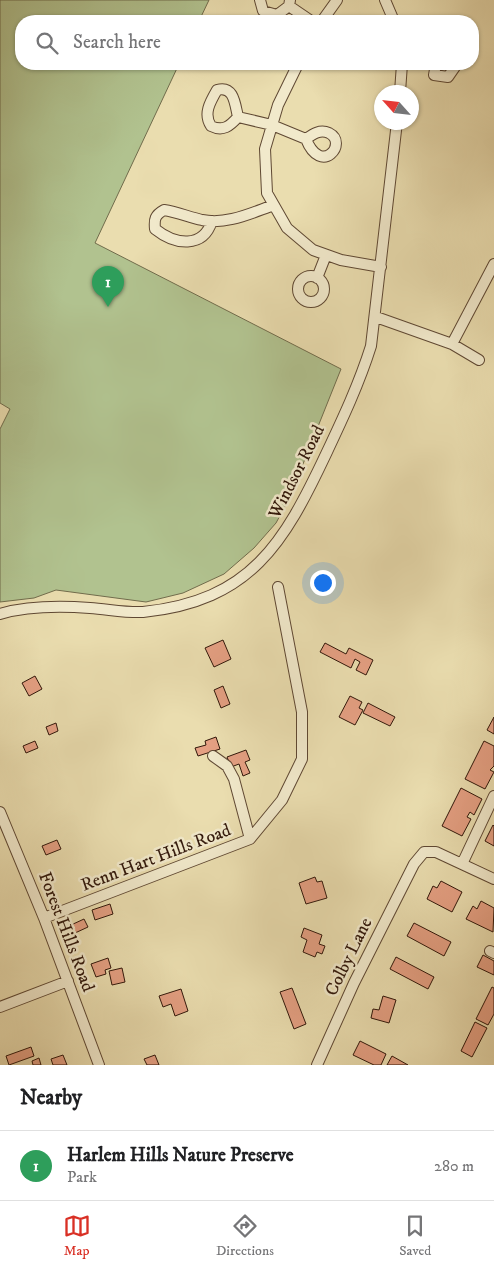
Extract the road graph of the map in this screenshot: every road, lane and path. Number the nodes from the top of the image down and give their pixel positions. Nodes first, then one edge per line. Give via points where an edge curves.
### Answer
1 (260, 0) edge
2 (337, 0) edge
3 (385, 0) edge
4 (290, 3) edge
5 (304, 15) edge
6 (326, 15) edge
7 (391, 15) edge
8 (295, 70) edge
9 (402, 70) edge
10 (435, 70) edge
11 (453, 70) edge
12 (400, 85) edge
13 (238, 117) dead end
14 (272, 125) junction
15 (396, 130) edge
16 (306, 139) dead end
17 (274, 205) junction
18 (212, 221) junction
19 (326, 255) junction
20 (494, 264) edge
21 (381, 266) junction
22 (317, 278) dead end
23 (376, 317) junction
24 (452, 344) junction
25 (479, 360) dead end
26 (278, 587) dead end
27 (0, 614) edge
28 (213, 756) dead end
29 (494, 796) edge
30 (0, 812) edge
31 (250, 838) junction
32 (462, 864) junction
33 (494, 879) edge
34 (44, 918) junction
35 (68, 981) junction
36 (0, 1007) edge
37 (320, 1064) edge
38 (99, 1065) edge

1 - 4 street via 263,11 277,15
2 - 6 street
3 - 7 street
4 - 5 street
8 - 14 street
9 - 12 street
10 - 11 street via 434,75 448,77
13 - 14 street
14 - 16 street
14 - 17 street via 265,149 267,193
15 - 21 street, Windsor Road
17 - 18 street via 227,221
17 - 19 street via 287,228 313,250
18 - 18 street via 164,210 154,221 160,233 181,243 201,238
19 - 21 street
19 - 22 street
20 - 24 street
21 - 23 street, Windsor Road
23 - 24 street
23 - 27 street, Windsor Road via 362,377 303,503 272,550 256,567 212,594 181,606 141,612 88,608 28,609
24 - 25 street
26 - 31 street via 302,712 302,758 282,800
28 - 31 street via 228,766 234,779
29 - 32 street
30 - 34 street, Forest Hills Road
31 - 34 street, Renn Hart Hills Road
32 - 33 street
32 - 37 street, Colby Lane via 436,852 424,852 414,864 354,983
34 - 35 street, Forest Hills Road
35 - 36 street
35 - 38 street, Forest Hills Road

